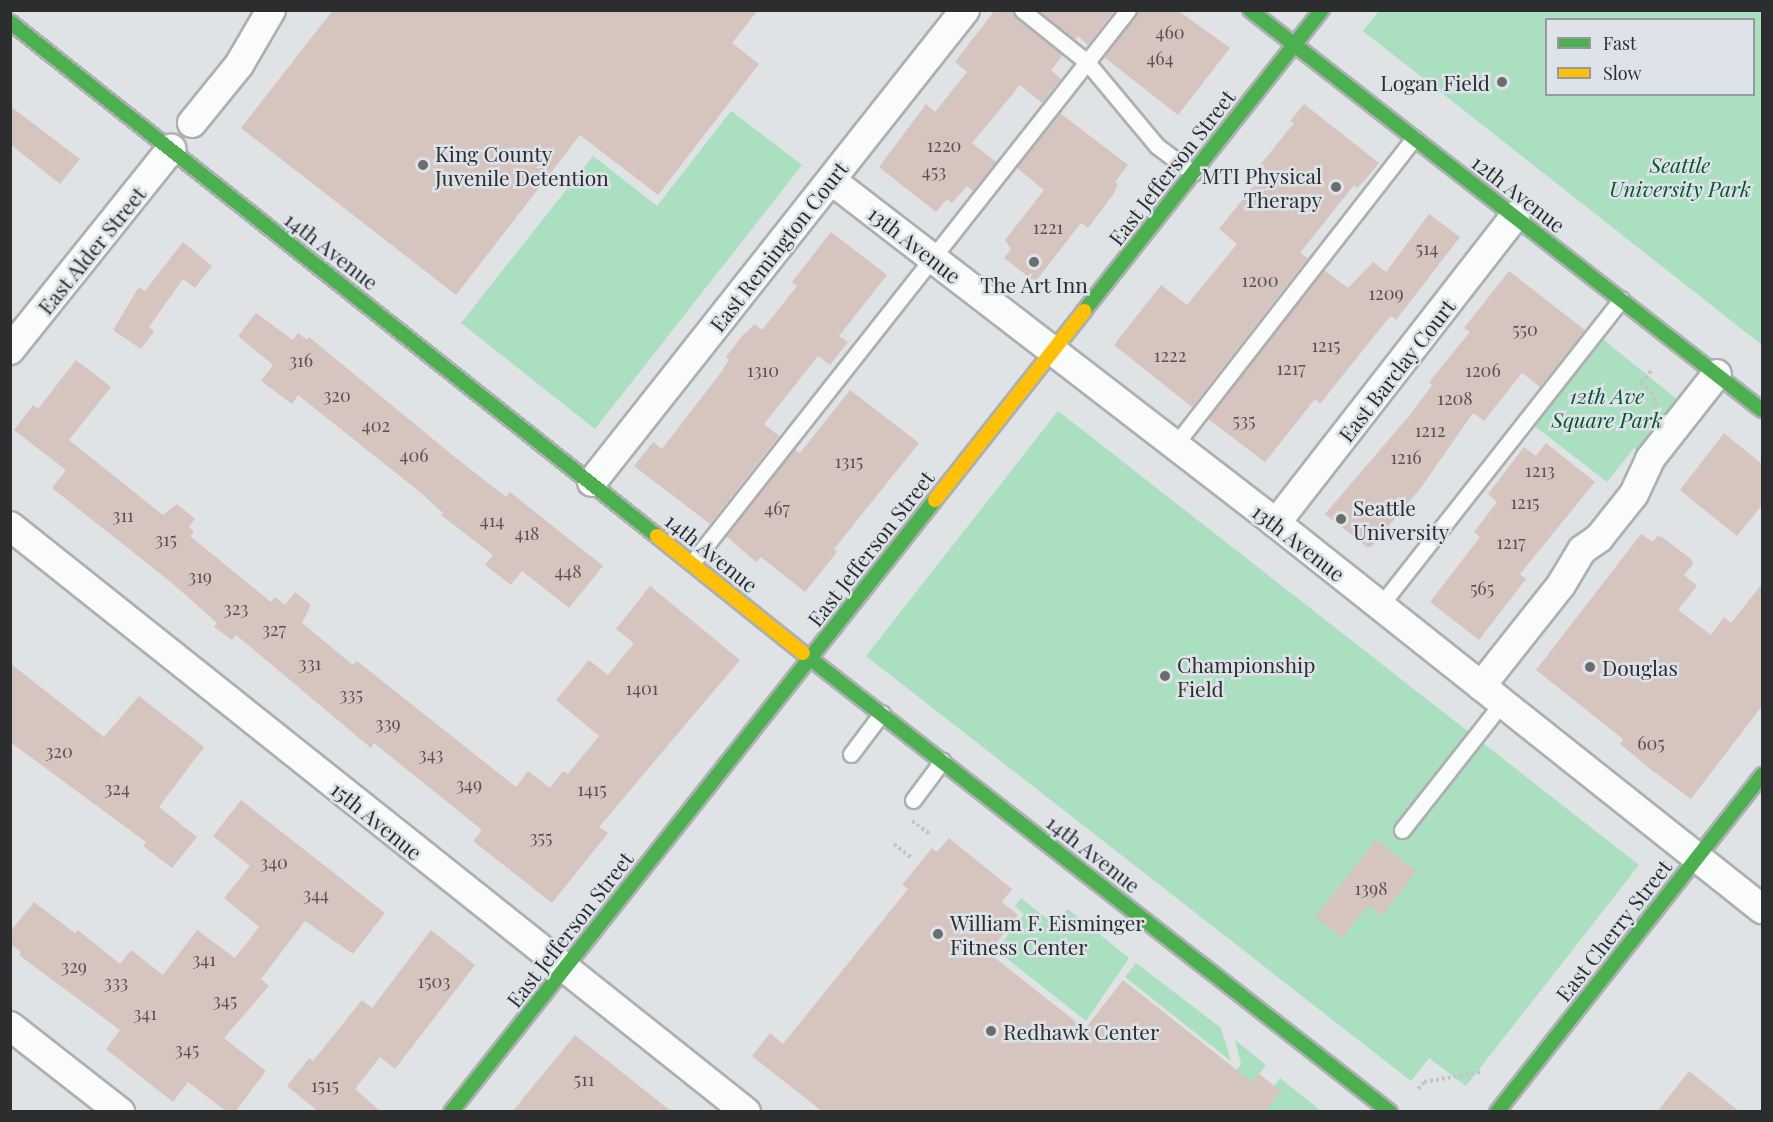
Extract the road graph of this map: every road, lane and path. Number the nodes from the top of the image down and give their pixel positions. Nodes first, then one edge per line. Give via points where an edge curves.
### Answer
1 (271, 10) edge
2 (965, 10) edge
3 (1022, 10) edge
4 (1128, 10) edge
5 (1250, 10) edge
6 (1322, 10) edge
7 (10, 22) edge
8 (1295, 45) junction
9 (1087, 62) junction
10 (192, 123) dead end
11 (1414, 138) junction
12 (171, 149) junction
13 (1193, 173) junction
14 (831, 180) junction
15 (1515, 216) junction
16 (933, 258) junction
17 (1621, 300) junction
18 (10, 350) edge
19 (1053, 351) junction
20 (1651, 371) dead end
21 (1717, 374) junction
22 (1762, 410) edge
23 (1652, 413) dead end
24 (1175, 445) junction
25 (592, 482) junction
26 (1276, 523) junction
27 (10, 526) edge
28 (692, 563) junction
29 (1380, 606) junction
30 (810, 658) junction
31 (1491, 695) junction
32 (882, 713) junction
33 (851, 754) dead end
34 (942, 760) junction
35 (1762, 775) edge
36 (913, 800) dead end
37 (912, 820) dead end
38 (1402, 830) dead end
39 (930, 834) dead end
40 (894, 844) dead end
41 (912, 858) dead end
42 (1697, 858) junction
43 (1762, 909) edge
44 (564, 970) junction
45 (10, 1026) edge
46 (1481, 1072) dead end
47 (1418, 1089) dead end
48 (120, 1112) edge
49 (451, 1112) edge
50 (746, 1112) edge
51 (1390, 1112) edge
52 (1497, 1112) edge

1 - 10 street via 239,65
2 - 14 street, East Remington Court
3 - 9 lane
4 - 9 lane
5 - 8 street, 12th Avenue
6 - 8 street, East Jefferson Street
7 - 12 street, 14th Avenue
8 - 11 street, 12th Avenue
8 - 13 street, East Jefferson Street
9 - 13 lane via 1157,146
9 - 16 lane
11 - 15 street, 12th Avenue
11 - 24 lane
12 - 18 street, East Alder Street
12 - 25 street, 14th Avenue
13 - 19 street, East Jefferson Street
14 - 16 street, 13th Avenue
14 - 25 street, East Remington Court
15 - 17 street, 12th Avenue
15 - 26 street, East Barclay Court
16 - 19 street, 13th Avenue
16 - 28 lane
17 - 21 street, 12th Avenue
17 - 29 lane
19 - 24 street, 13th Avenue
19 - 30 street, East Jefferson Street
20 - 23 path via 1641,383 1652,392 1656,407
21 - 22 street, 12th Avenue
21 - 31 street via 1650,459 1634,494 1599,538 1582,550
24 - 26 street, 13th Avenue
25 - 28 street, 14th Avenue
26 - 29 street, 13th Avenue
27 - 44 street, 15th Avenue
28 - 30 street, 14th Avenue
29 - 31 street, 13th Avenue
30 - 32 street, 14th Avenue
30 - 44 street, East Jefferson Street
31 - 38 lane
31 - 42 street, 13th Avenue
32 - 33 lane
32 - 34 street, 14th Avenue
34 - 36 lane
34 - 51 street, 14th Avenue
35 - 42 street, East Cherry Street
37 - 39 path
40 - 41 path
42 - 43 street, 13th Avenue
42 - 52 street, East Cherry Street
44 - 49 street, East Jefferson Street
44 - 50 street, 15th Avenue
45 - 48 street
46 - 47 path via 1424,1082

